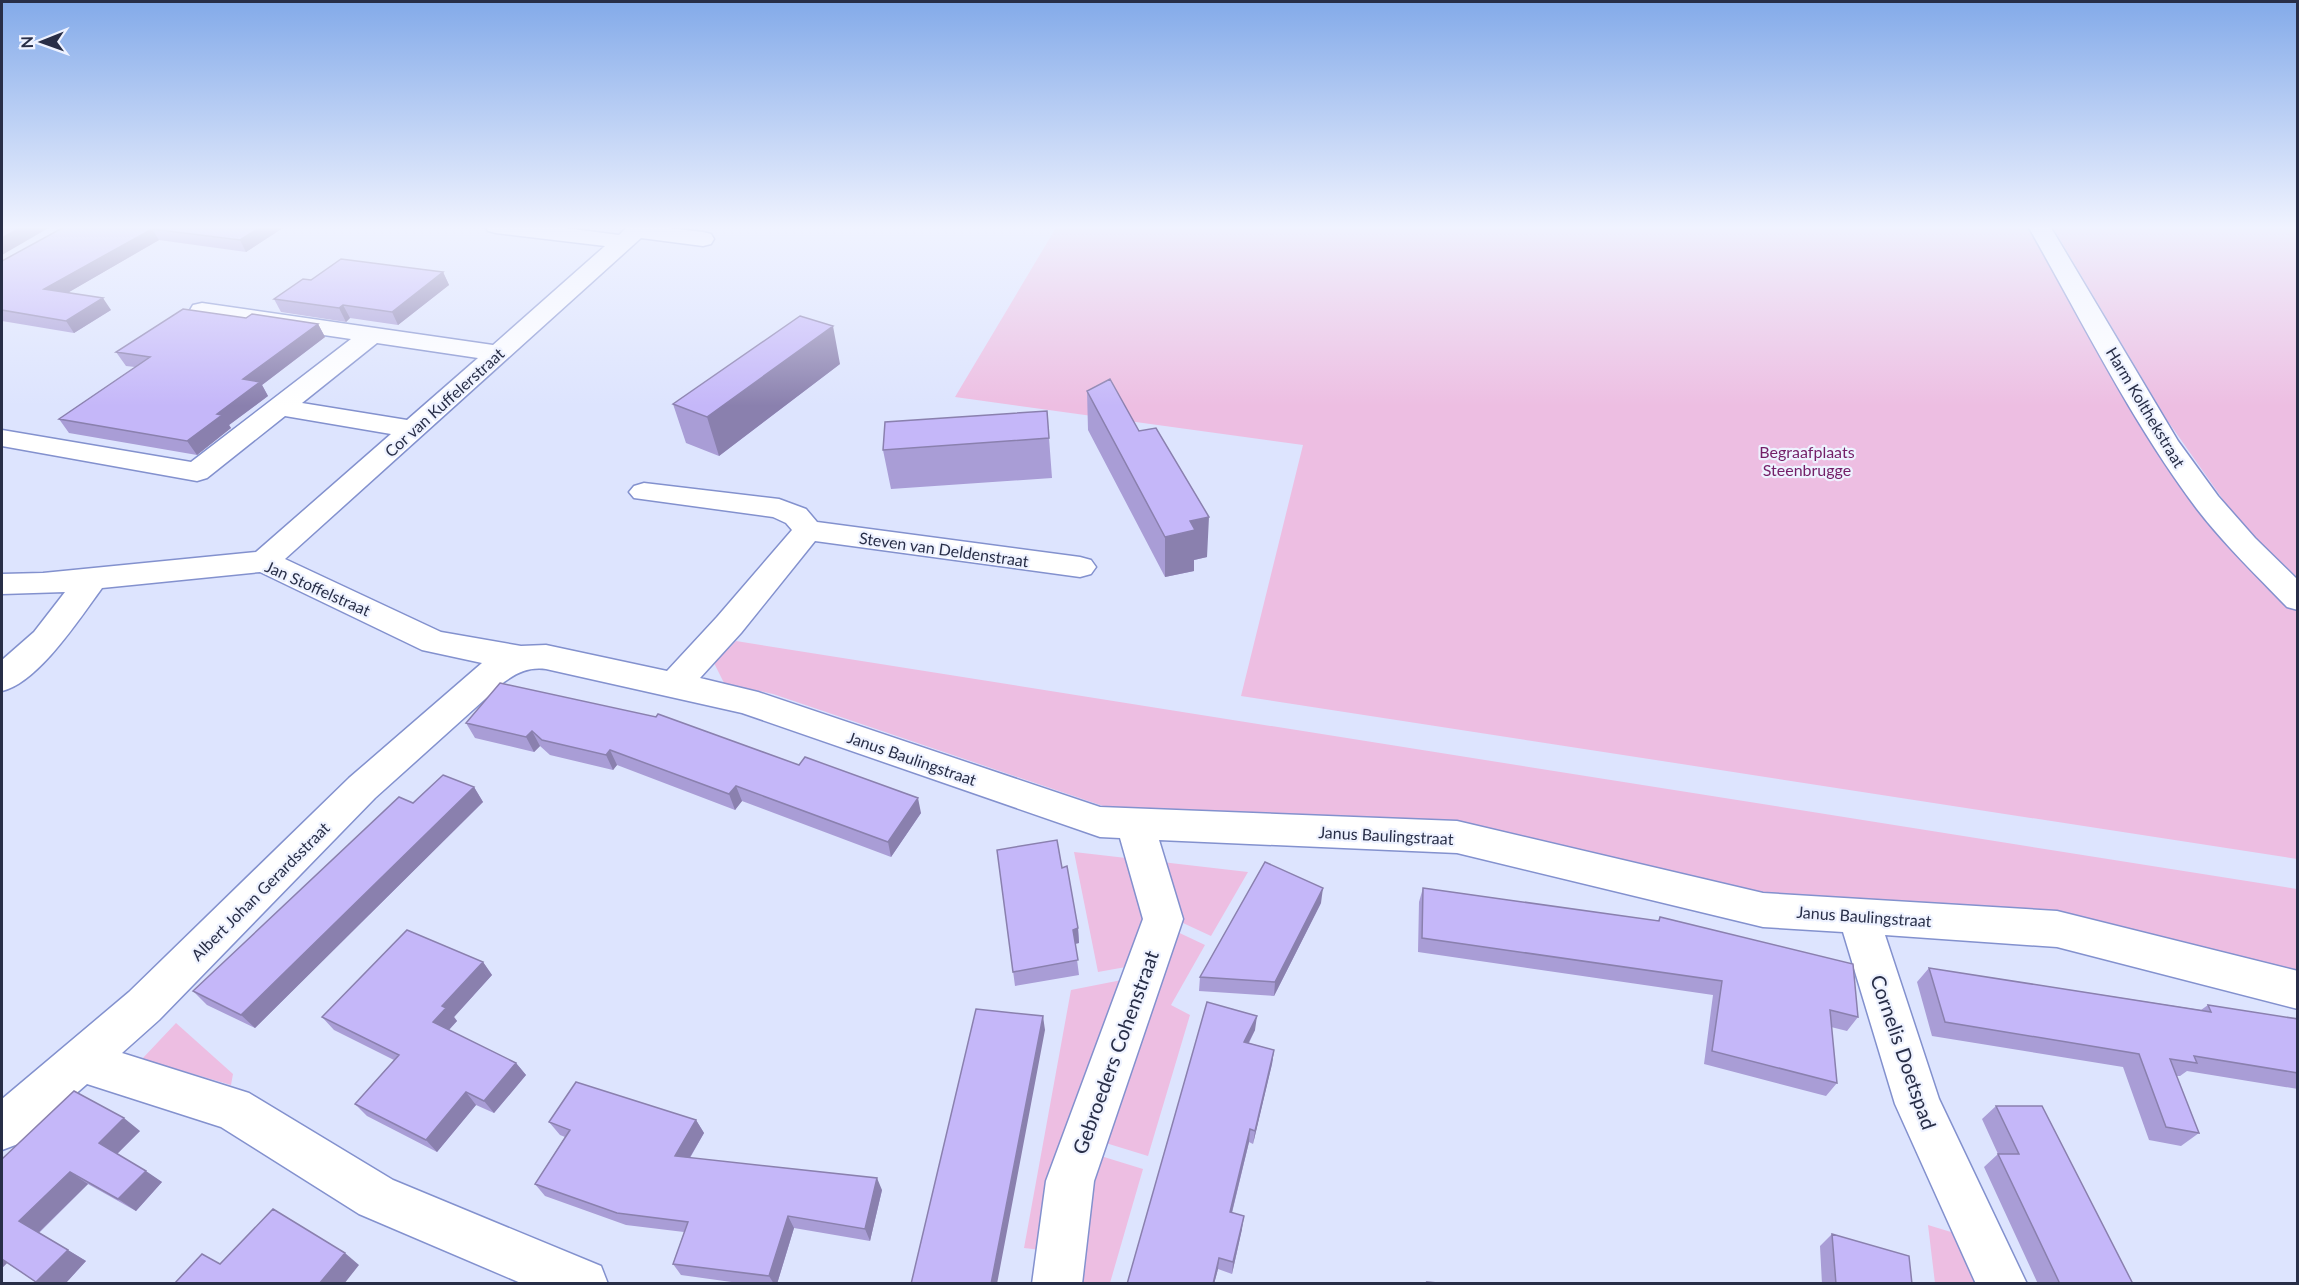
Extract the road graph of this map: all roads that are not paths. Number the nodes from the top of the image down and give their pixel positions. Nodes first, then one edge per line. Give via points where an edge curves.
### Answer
1 (573, 286) edge
2 (2074, 286) edge
3 (202, 310) edge
4 (372, 335) junction
5 (498, 353) junction
6 (279, 407) junction
7 (413, 429) junction
8 (2, 438) edge
9 (644, 492) dead end
10 (808, 530) junction
11 (264, 561) junction
12 (1080, 567) dead end
13 (92, 579) junction
14 (2, 584) edge
15 (2298, 600) edge
16 (520, 658) junction
17 (2, 679) edge
18 (675, 684) junction
19 (1135, 824) junction
20 (1858, 915) junction
21 (2298, 990) edge
22 (81, 1061) junction
23 (2, 1128) edge
24 (583, 1284) edge
25 (1057, 1284) edge
26 (2002, 1284) edge

1 - 5 street, Cor van Kuffelerstraat
2 - 15 street, Harm Kolthekstraat via 2164,443 2208,503
3 - 4 street
4 - 5 street
4 - 6 street
5 - 7 street, Cor van Kuffelerstraat
6 - 7 street
6 - 8 street via 197,472
7 - 11 street, Cor van Kuffelerstraat
9 - 10 street via 778,508 796,516
10 - 12 street, Steven van Deldenstraat
10 - 18 street
11 - 13 street, Jan Stoffelstraat
11 - 16 street, Jan Stoffelstraat via 434,642
13 - 14 street, Jan Stoffelstraat
13 - 17 street via 46,640
16 - 18 street, Janus Baulingstraat via 546,657
16 - 22 street, Albert Johan Gerardsstraat via 492,673 362,788 162,990
18 - 19 street, Janus Baulingstraat via 746,700 1100,822
19 - 20 street, Janus Baulingstraat via 1457,837 1763,910
19 - 25 street, Gebroeders Cohenstraat via 1163,919 1070,1180
20 - 21 street, Janus Baulingstraat via 2057,929
20 - 26 street, Cornelis Doetspad via 1918,1104
22 - 23 street, Albert Johan Gerardsstraat
22 - 24 street via 233,1109 376,1197

